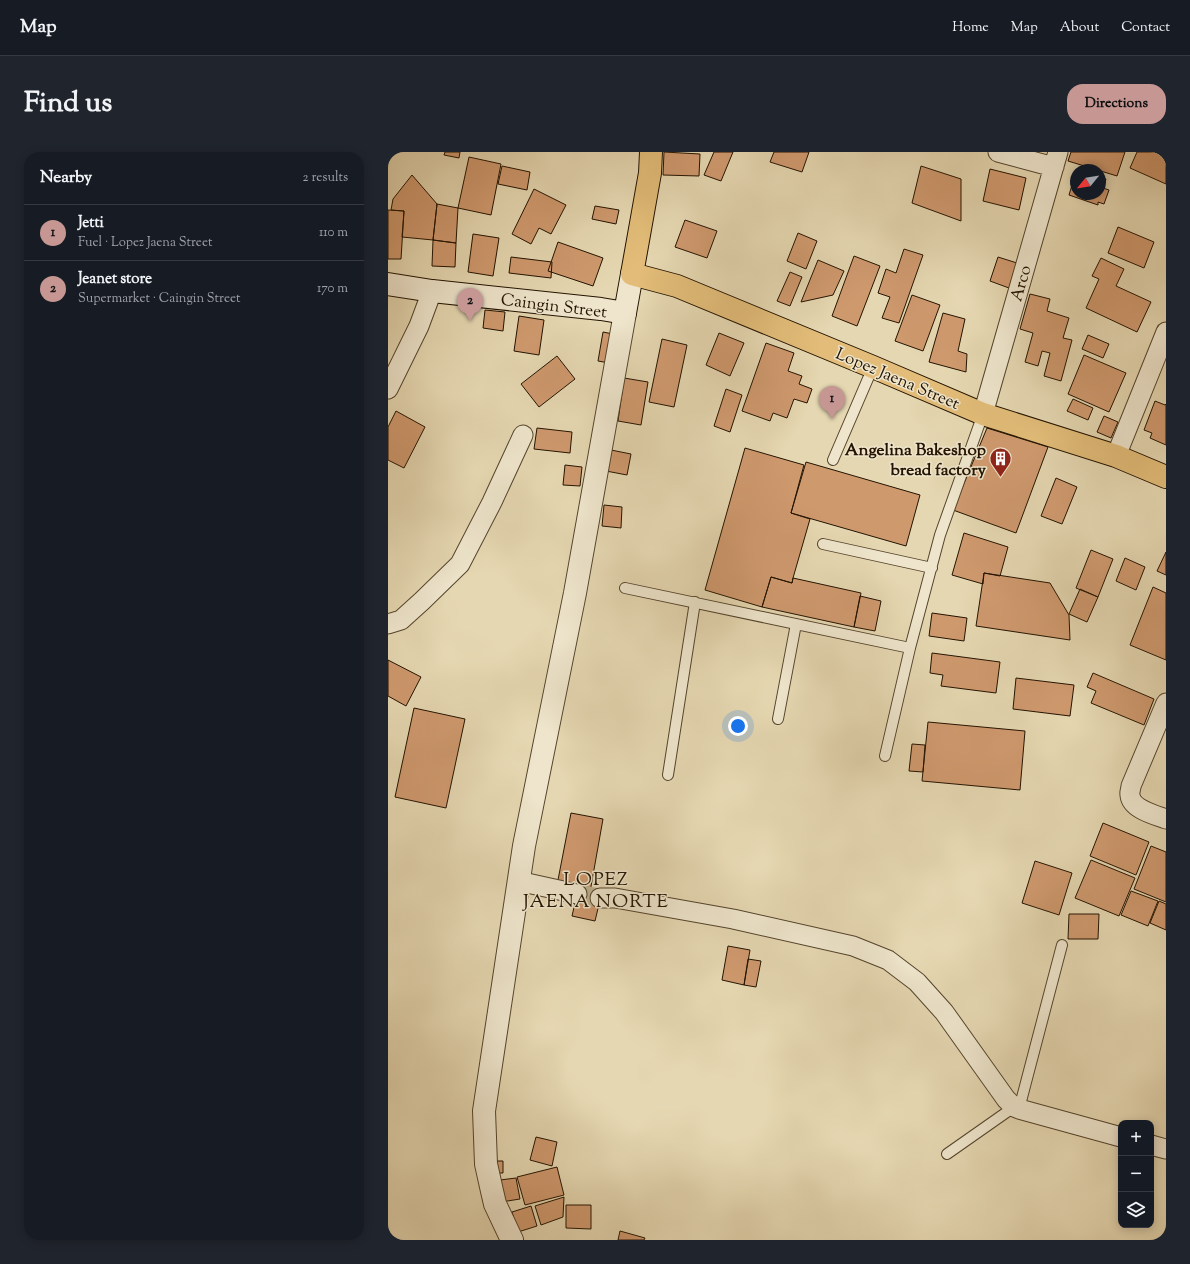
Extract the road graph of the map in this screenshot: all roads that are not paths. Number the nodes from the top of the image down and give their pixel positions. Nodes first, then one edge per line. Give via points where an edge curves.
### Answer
1 (651, 152) edge
2 (998, 152) edge
3 (1056, 159) edge
4 (632, 274) junction
5 (388, 284) edge
6 (432, 291) junction
7 (625, 313) junction
8 (1166, 332) edge
9 (873, 367) junction
10 (388, 389) edge
11 (983, 414) junction
12 (523, 435) dead end
13 (1116, 456) junction
14 (833, 460) dead end
15 (1166, 477) edge
16 (823, 544) dead end
17 (932, 568) junction
18 (625, 588) dead end
19 (695, 602) junction
20 (388, 624) edge
21 (796, 624) junction
22 (910, 648) junction
23 (1166, 703) edge
24 (778, 719) dead end
25 (885, 756) dead end
26 (668, 775) dead end
27 (1166, 819) edge
28 (518, 881) junction
29 (577, 894) tunnel mouth
30 (600, 898) tunnel mouth
31 (1062, 945) dead end
32 (1017, 1108) junction
33 (1118, 1136) edge
34 (1154, 1146) edge
35 (1166, 1149) edge
36 (947, 1154) dead end
37 (512, 1240) edge

1 - 4 main road via 650,173
2 - 3 street
3 - 11 street, Arco
4 - 7 street
4 - 9 main road, Lopez Jaena Street via 677,286
5 - 6 street, Caingin Street
6 - 7 street, Caingin Street
6 - 10 street via 419,326
7 - 28 street via 575,593
8 - 13 street
9 - 11 main road, Lopez Jaena Street
9 - 14 lane
11 - 13 main road, Lopez Jaena Street
11 - 17 lane via 940,535
12 - 20 street via 460,564 400,620
13 - 15 main road, Lopez Jaena Street
16 - 17 lane
17 - 22 lane
18 - 19 lane
19 - 21 lane
19 - 26 lane
21 - 22 lane
21 - 24 lane
22 - 25 lane
23 - 27 street via 1131,786 1130,796 1133,804
28 - 29 street
28 - 37 street via 484,1111 486,1164 490,1184 495,1204
30 - 32 street via 615,898 734,919 854,946 888,960 916,982 944,1012 1006,1099
31 - 32 lane
32 - 33 street
32 - 36 lane
34 - 35 street

